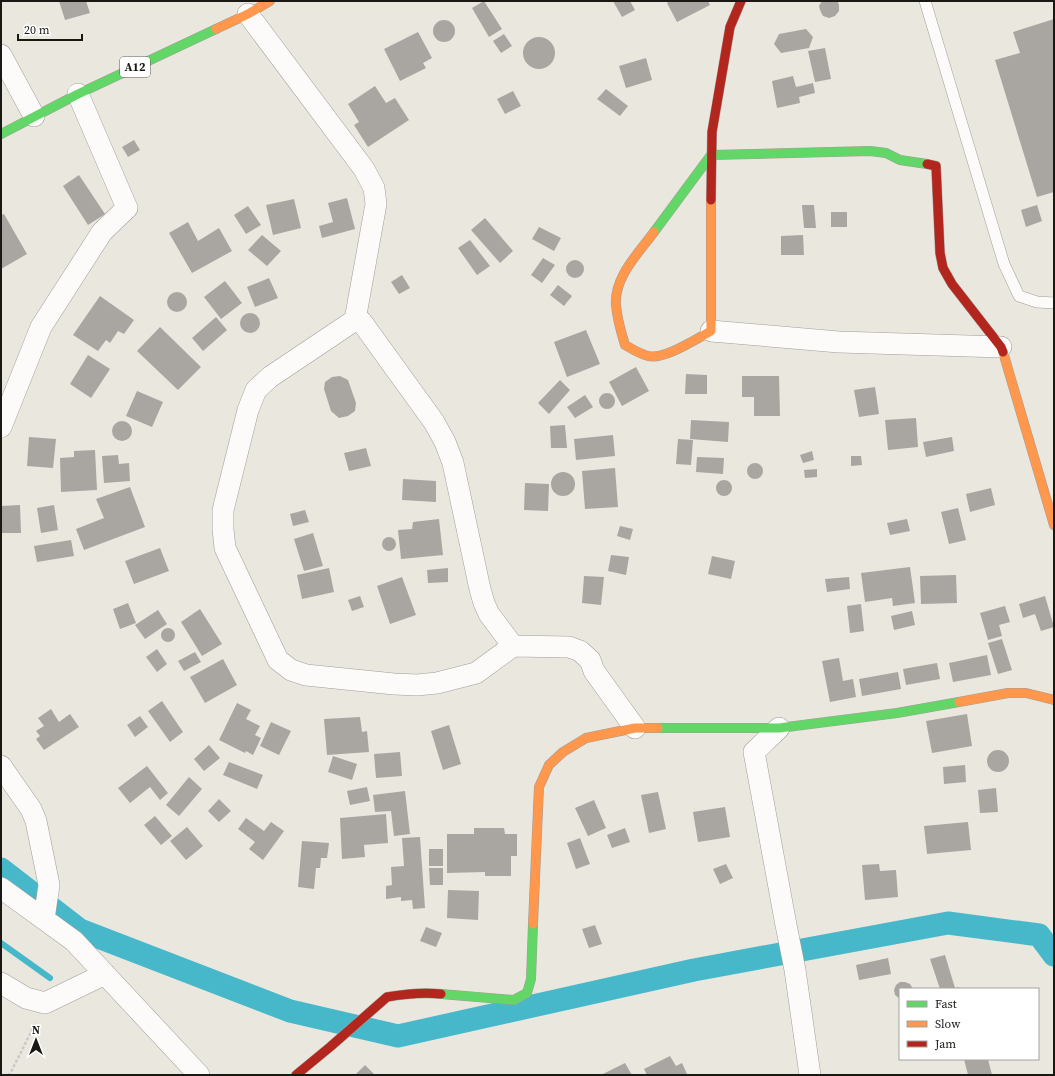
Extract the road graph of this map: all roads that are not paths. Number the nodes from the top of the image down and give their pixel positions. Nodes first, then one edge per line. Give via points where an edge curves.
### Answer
1 (270, 1) edge
2 (741, 1) edge
3 (925, 1) edge
4 (248, 14) junction
5 (1, 55) edge
6 (78, 94) junction
7 (34, 116) junction
8 (1, 134) edge
9 (711, 155) junction
10 (1054, 303) edge
11 (355, 320) junction
12 (711, 331) junction
13 (1001, 347) junction
14 (1, 426) edge
15 (1054, 525) edge
16 (513, 646) junction
17 (1054, 700) edge
18 (635, 728) junction
19 (779, 728) junction
20 (1, 766) edge
21 (1, 888) edge
22 (44, 919) junction
23 (106, 974) junction
24 (1, 983) edge
25 (199, 1075) edge
26 (296, 1075) edge
27 (810, 1075) edge

1 - 4 street, A12
2 - 9 street via 730,27 712,132
3 - 10 lane via 1004,264 1019,296 1037,302
4 - 6 street, A12
4 - 11 street via 364,169 374,188 376,204
5 - 7 street
6 - 7 street, A12
6 - 14 street via 127,208 102,232 41,327
7 - 8 street, A12
9 - 12 street
9 - 12 street via 624,273 617,292 616,305 619,325 626,344 649,356 671,352
9 - 13 street via 870,151 886,153 900,160 936,166 943,268 952,284
11 - 16 street via 361,321 434,422 445,442 453,463 484,603 489,614
11 - 16 street via 270,377 256,390 248,410 224,510 225,548 278,660 291,670 306,675 418,685 476,673
12 - 13 street via 839,342
13 - 15 street
16 - 18 street via 569,647 580,651 590,660 594,671
17 - 19 street via 1026,693 1008,693 897,713
18 - 19 street
18 - 26 street via 586,738 563,752 549,765 539,787 531,979 527,993 514,1000 434,993 387,998
19 - 27 street via 754,752 795,970
20 - 22 street via 31,809 36,821 49,885
21 - 22 street
22 - 23 street via 74,940
23 - 24 street via 45,1003 26,998
23 - 25 street

